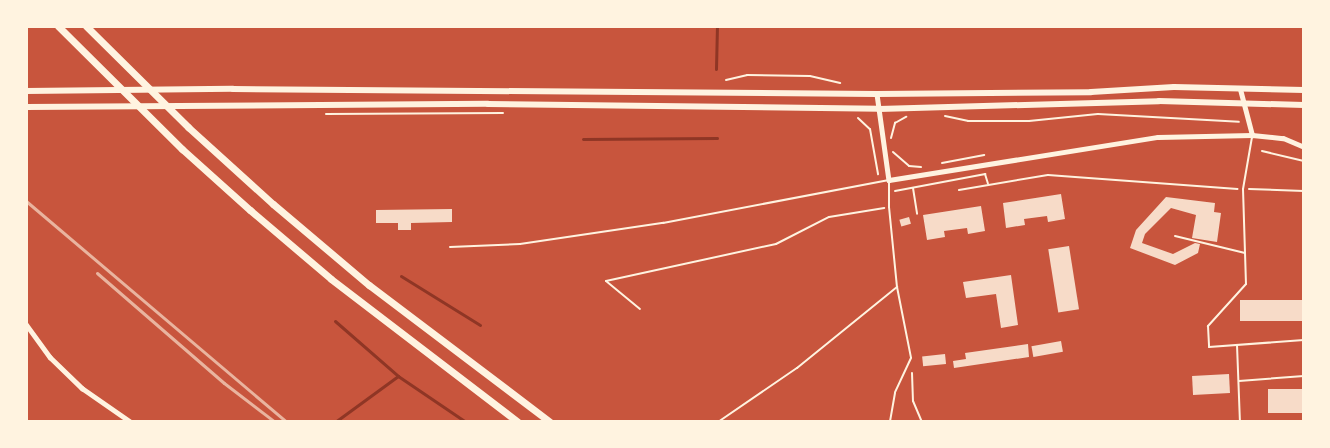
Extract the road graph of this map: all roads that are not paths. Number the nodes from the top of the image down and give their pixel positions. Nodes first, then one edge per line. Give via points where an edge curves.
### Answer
1 (58, 26) edge
2 (86, 26) edge
3 (1240, 90) junction
4 (1304, 90) edge
5 (26, 91) edge
6 (877, 94) junction
7 (1243, 104) junction
8 (1304, 105) edge
9 (26, 106) edge
10 (879, 109) junction
11 (1252, 135) junction
12 (1304, 147) edge
13 (889, 180) junction
14 (1175, 236) dead end
15 (450, 248) dead end
16 (1245, 254) junction
17 (897, 288) junction
18 (26, 324) edge
19 (1304, 340) edge
20 (1237, 345) junction
21 (1304, 376) edge
22 (1238, 381) junction
23 (131, 422) edge
24 (518, 422) edge
25 (550, 422) edge
26 (718, 422) edge
27 (890, 422) edge
28 (1240, 422) edge

1 - 24 highway via 182,149 250,210 353,296
2 - 25 highway via 188,127 273,204 369,284
3 - 4 main road
3 - 6 main road via 1174,87 1091,92
3 - 7 street
5 - 6 main road via 233,88
6 - 10 street
7 - 8 main road
7 - 10 main road via 1159,101
7 - 11 street
9 - 10 main road via 246,104
10 - 13 street
11 - 12 street via 1283,138
11 - 13 street via 1158,137
11 - 16 lane via 1243,189
13 - 15 lane via 663,223 520,244
13 - 17 lane
14 - 16 lane
16 - 20 lane via 1244,287 1208,326 1209,347
17 - 26 lane via 797,368
17 - 27 lane via 911,358 895,393
18 - 23 street via 50,357 82,388
19 - 20 lane
20 - 22 lane
21 - 22 lane
22 - 28 lane

